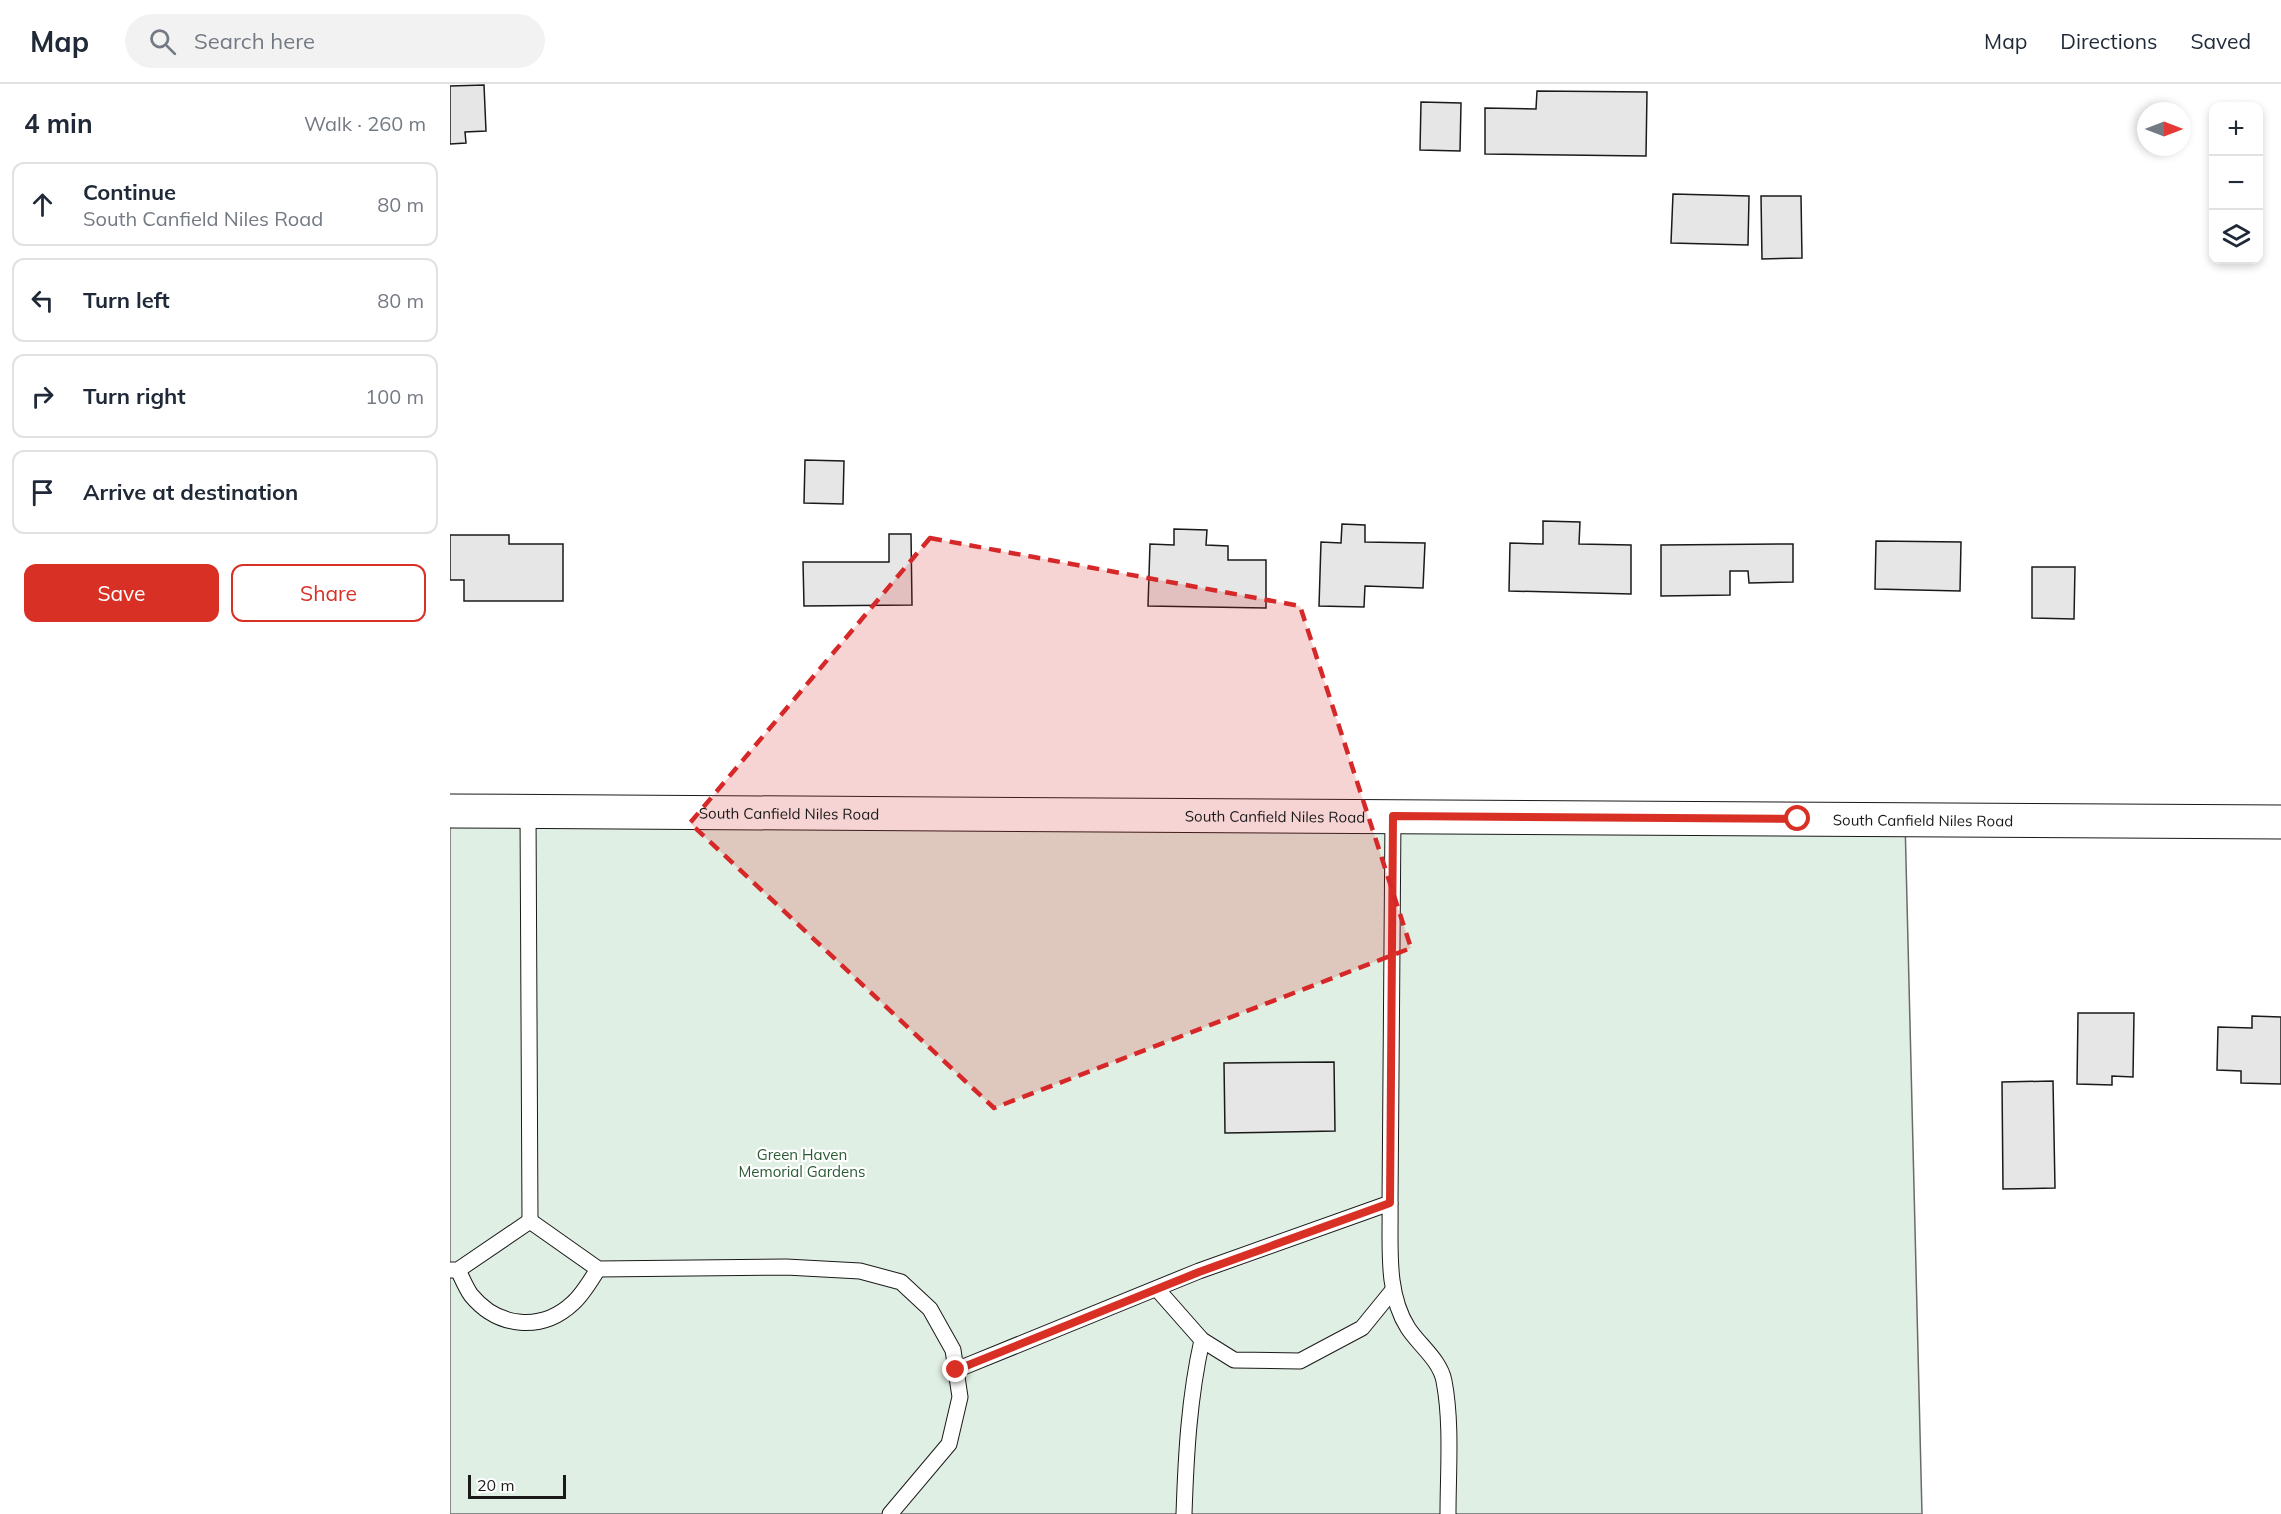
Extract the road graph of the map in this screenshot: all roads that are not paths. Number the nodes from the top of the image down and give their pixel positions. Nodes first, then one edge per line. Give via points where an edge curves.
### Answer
1 (450, 811) edge
2 (528, 811) junction
3 (1393, 816) junction
4 (2281, 822) edge
5 (1390, 1203) junction
6 (530, 1221) junction
7 (598, 1269) junction
8 (454, 1270) edge
9 (1156, 1289) junction
10 (1393, 1290) junction
11 (1203, 1340) junction
12 (956, 1370) junction
13 (890, 1514) edge
14 (1184, 1514) edge
15 (1448, 1514) edge

1 - 2 main road, South Canfield Niles Road
2 - 3 main road, South Canfield Niles Road
2 - 6 lane
3 - 4 main road, South Canfield Niles Road
3 - 5 lane
5 - 9 lane
5 - 10 lane
6 - 7 lane
6 - 8 lane
7 - 8 lane via 574,1303 551,1319 522,1323 496,1317 471,1295
7 - 12 lane via 786,1267 860,1271 901,1282 930,1309 953,1350
9 - 11 lane
9 - 12 lane
10 - 11 lane via 1362,1328 1300,1361 1234,1360
10 - 15 lane via 1408,1328 1429,1352 1444,1379
11 - 14 lane via 1186,1447
12 - 13 lane via 960,1397 949,1444

